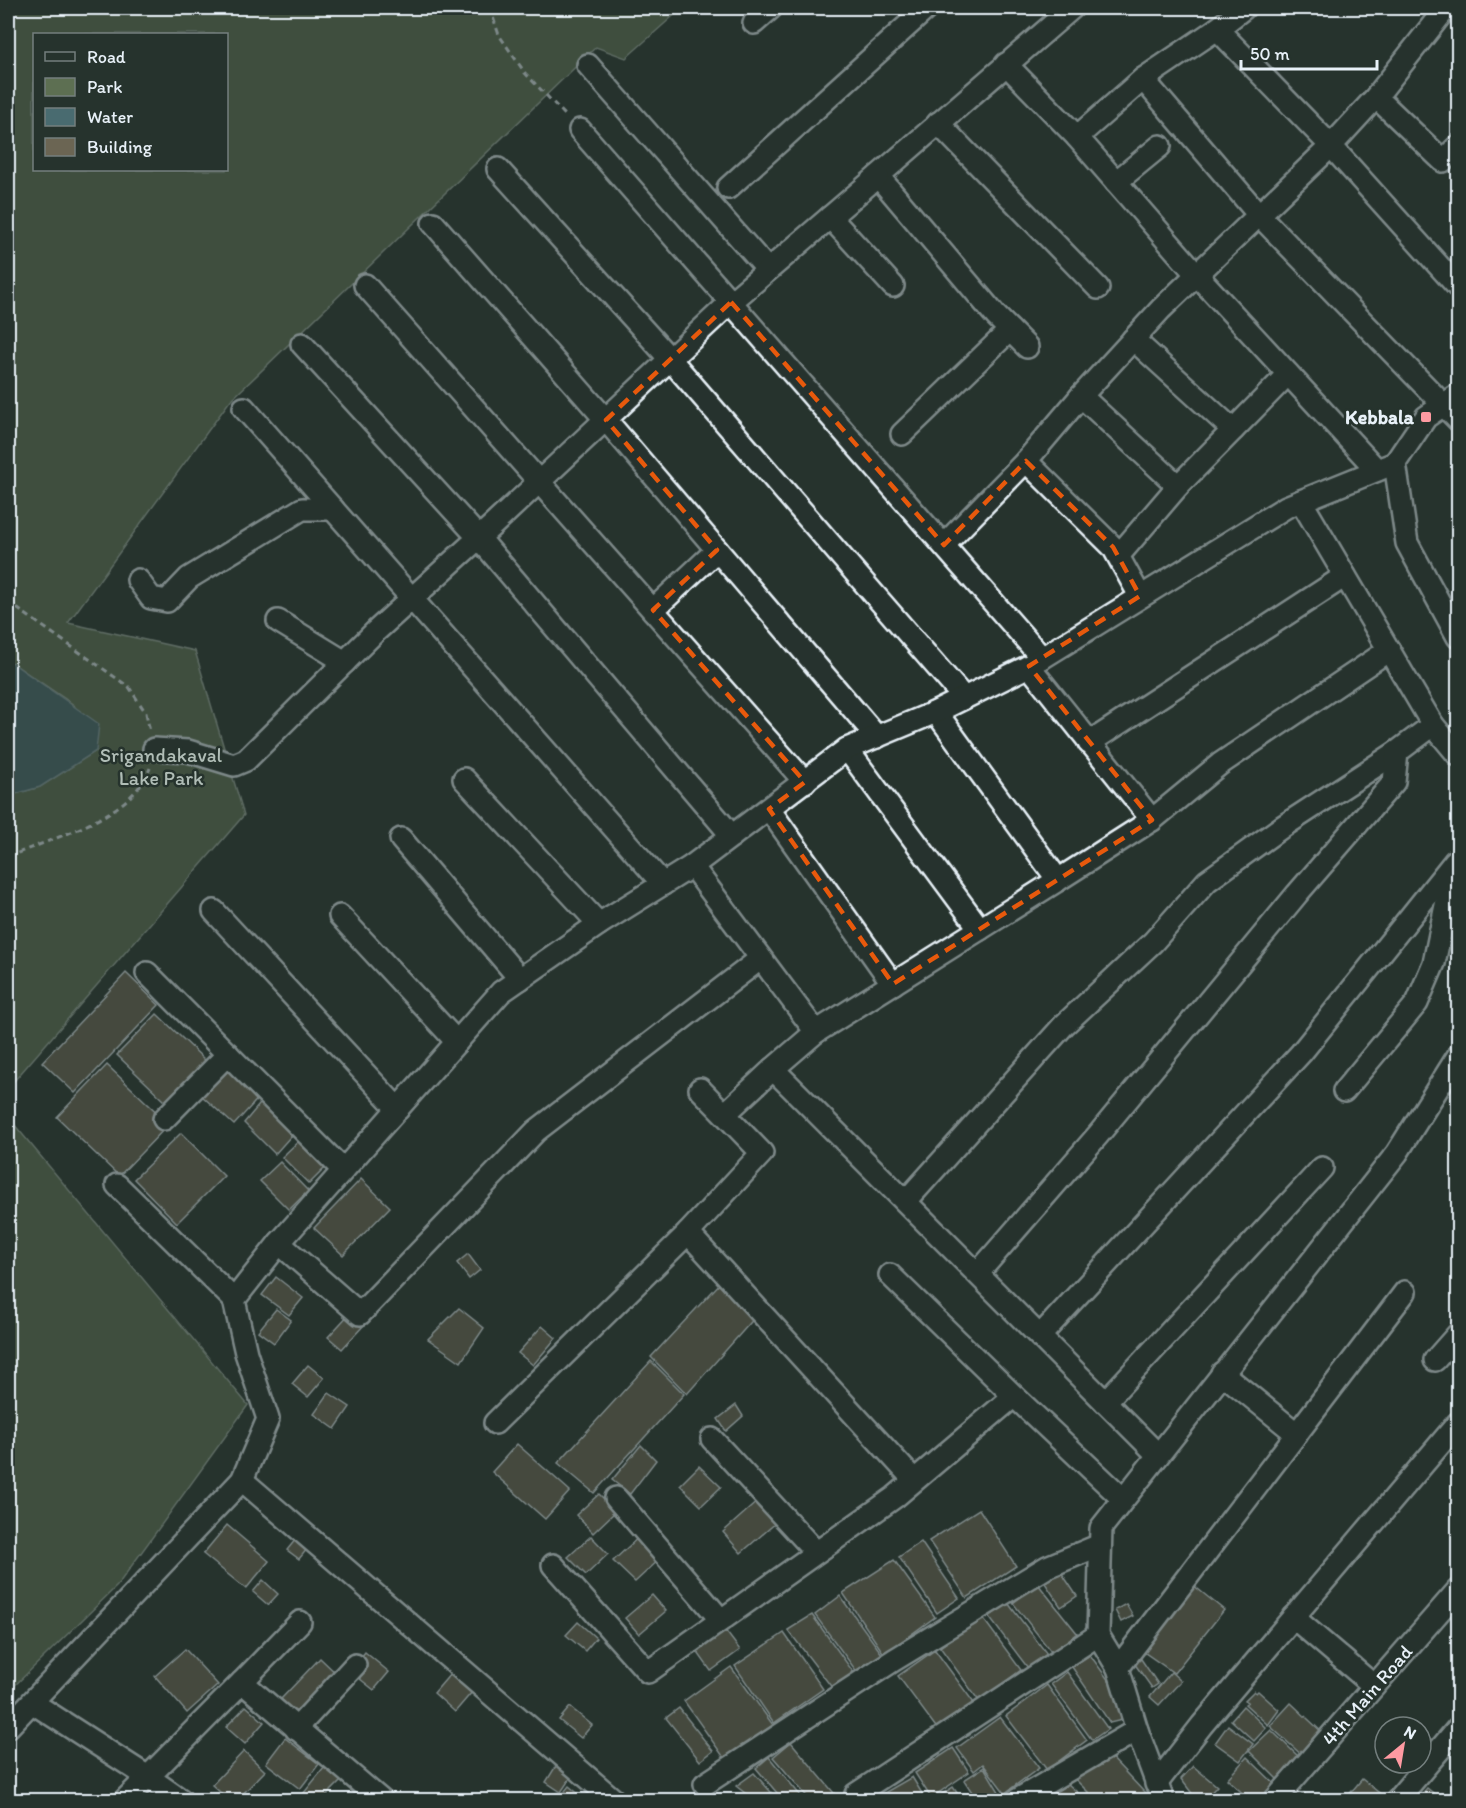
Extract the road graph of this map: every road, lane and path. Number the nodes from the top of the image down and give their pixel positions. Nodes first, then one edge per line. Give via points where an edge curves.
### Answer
1 (490, 8) edge
2 (771, 8) edge
3 (927, 8) edge
4 (1072, 8) edge
5 (1244, 8) edge
6 (1446, 8) edge
7 (754, 23) dead end
8 (1217, 29) junction
9 (1006, 64) junction
10 (588, 65) dead end
11 (1143, 79) junction
12 (1376, 97) junction
13 (938, 123) junction
14 (580, 130) joint
15 (1077, 137) junction
16 (1160, 146) dead end
17 (1331, 146) junction
18 (1458, 146) edge
19 (498, 169) dead end
20 (878, 176) junction
21 (1116, 182) junction
22 (728, 188) dead end
23 (1259, 215) junction
24 (830, 217) junction
25 (433, 223) dead end
26 (768, 270) junction
27 (1197, 274) junction
28 (1457, 283) edge
29 (365, 285) dead end
30 (893, 286) dead end
31 (1098, 288) dead end
32 (731, 302) junction
33 (1010, 330) junction
34 (1133, 339) junction
35 (302, 344) dead end
36 (1027, 347) dead end
37 (670, 359) junction
38 (1288, 374) junction
39 (1081, 396) junction
40 (1453, 407) edge
41 (244, 408) dead end
42 (606, 420) junction
43 (1233, 430) junction
44 (902, 434) dead end
45 (1026, 461) junction
46 (1386, 467) junction
47 (540, 482) junction
48 (1178, 486) junction
49 (1301, 501) junction
50 (333, 509) junction
51 (479, 538) junction
52 (944, 545) junction
53 (717, 550) junction
54 (1119, 555) junction
55 (1345, 576) junction
56 (138, 580) dead end
57 (1140, 596) junction
58 (412, 598) junction
59 (8, 602) edge
60 (653, 610) junction
61 (278, 621) dead end
62 (1458, 637) edge
63 (1389, 650) junction
64 (345, 662) junction
65 (1036, 662) junction
66 (964, 698) junction
67 (936, 712) junction
68 (1433, 725) junction
69 (877, 737) junction
70 (1089, 743) junction
71 (154, 749) junction
72 (847, 749) junction
73 (1397, 752) junction
74 (1458, 755) edge
75 (464, 779) dead end
76 (805, 782) junction
77 (769, 808) junction
78 (1152, 820) junction
79 (732, 836) junction
80 (401, 839) dead end
81 (1457, 855) edge
82 (8, 857) edge
83 (692, 866) junction
84 (1058, 880) junction
85 (663, 884) junction
86 (214, 911) dead end
87 (340, 916) dead end
88 (599, 924) junction
89 (980, 929) junction
90 (760, 959) junction
91 (147, 973) dead end
92 (520, 979) junction
93 (893, 984) junction
94 (816, 1032) junction
95 (457, 1042) junction
96 (228, 1054) junction
97 (1458, 1056) edge
98 (773, 1069) junction
99 (700, 1089) dead end
100 (1344, 1091) dead end
101 (398, 1109) junction
102 (729, 1110) junction
103 (164, 1119) dead end
104 (1322, 1168) dead end
105 (343, 1170) junction
106 (117, 1185) dead end
107 (906, 1201) junction
108 (688, 1233) junction
109 (279, 1242) junction
110 (978, 1273) junction
111 (890, 1275) dead end
112 (1405, 1292) dead end
113 (234, 1299) junction
114 (1458, 1334) edge
115 (1040, 1336) junction
116 (1435, 1360) dead end
117 (1222, 1373) junction
118 (1014, 1396) junction
119 (1105, 1402) junction
120 (495, 1423) dead end
121 (1458, 1423) edge
122 (1297, 1434) junction
123 (712, 1438) dead end
124 (1158, 1455) junction
125 (242, 1480) junction
126 (914, 1480) junction
127 (616, 1498) dead end
128 (1123, 1499) junction
129 (1100, 1545) junction
130 (816, 1552) junction
131 (553, 1564) dead end
132 (1458, 1590) edge
133 (1293, 1617) junction
134 (721, 1620) junction
135 (300, 1622) dead end
136 (1098, 1635) junction
137 (355, 1665) dead end
138 (1118, 1668) junction
139 (242, 1682) junction
140 (1374, 1686) junction
141 (33, 1703) junction
142 (8, 1727) edge
143 (1458, 1728) edge
144 (296, 1729) junction
145 (1137, 1730) junction
146 (148, 1777) junction
147 (705, 1784) dead end
148 (1159, 1792) edge
149 (856, 1794) dead end
150 (125, 1800) edge
151 (181, 1800) edge
152 (381, 1800) edge
153 (614, 1800) edge
154 (1017, 1800) edge
155 (1275, 1800) edge
156 (1397, 1800) edge

1 - 14 path via 499,35 525,72
2 - 7 street
3 - 22 street
4 - 9 street
5 - 8 street
6 - 12 street
8 - 11 street
8 - 17 street
9 - 13 street
9 - 15 street
10 - 26 street
11 - 15 street
11 - 23 street
12 - 17 street
12 - 18 street via 1443,161
13 - 20 street
13 - 31 street
14 - 32 street
15 - 21 street
16 - 21 street
17 - 23 street
17 - 28 street
19 - 37 street
20 - 24 street
20 - 33 street
21 - 27 street
23 - 27 street
23 - 40 street
24 - 26 street
24 - 30 street
25 - 42 street
26 - 32 street
27 - 34 street
27 - 38 street
29 - 47 street
32 - 37 street
32 - 52 street
33 - 36 street
33 - 44 street
34 - 39 street
34 - 43 street
35 - 51 street
37 - 42 street
37 - 66 street
38 - 43 street
38 - 46 street
39 - 45 street
39 - 48 street
40 - 46 street via 1426,417
41 - 50 street
42 - 47 street
42 - 53 street
43 - 48 street
45 - 52 street
45 - 54 street
46 - 49 street
46 - 62 street via 1407,543
47 - 51 street
47 - 60 street
48 - 54 street
49 - 55 street
49 - 57 street
50 - 56 street via 302,510 189,578 166,601 151,598
50 - 58 street
51 - 58 street
51 - 79 street
52 - 65 street
53 - 60 street
53 - 69 street
54 - 57 street
55 - 63 street
55 - 70 street
57 - 65 street
58 - 64 street
58 - 85 street
59 - 71 path via 129,687 146,713
60 - 76 street
61 - 64 street
63 - 68 street
63 - 78 street via 1221,764
64 - 71 street via 246,760 234,765 188,751
65 - 66 street
65 - 70 street
66 - 67 street
67 - 69 street
67 - 84 street
68 - 73 street
68 - 74 street
69 - 72 street
70 - 78 street
71 - 82 path via 147,776 113,813
72 - 76 street
72 - 89 street
73 - 107 street via 1207,881 1153,942 1064,1025
73 - 110 street via 1394,782
75 - 88 street
76 - 77 street
77 - 79 street
77 - 93 street
78 - 84 street
79 - 83 street
80 - 92 street
81 - 100 street via 1434,963 1417,1003
81 - 115 street via 1301,1053
83 - 85 street
83 - 90 street
84 - 89 street
85 - 88 street
86 - 101 street
87 - 95 street
88 - 92 street
89 - 93 street
90 - 94 street
90 - 109 street via 536,1131 360,1314
91 - 96 street
92 - 95 street via 501,992
93 - 94 street
94 - 98 street
95 - 101 street
96 - 103 street
96 - 105 street
97 - 117 street via 1397,1154
98 - 102 street
98 - 107 street
99 - 102 street
101 - 105 street
102 - 108 street via 762,1153
104 - 119 street
105 - 109 street
106 - 113 street
107 - 110 street
108 - 120 street
108 - 126 street
109 - 113 street
110 - 115 street
111 - 118 street
112 - 122 street
113 - 125 street via 246,1353 268,1419
114 - 116 street
115 - 119 street
117 - 122 street
117 - 124 street
118 - 126 street
118 - 128 street
119 - 124 street
121 - 133 street
122 - 138 street
123 - 130 street
124 - 128 street
125 - 141 street
125 - 153 street
126 - 130 street
127 - 134 street
128 - 129 street via 1101,1528
129 - 136 street
129 - 147 street via 1047,1567 894,1660
130 - 134 street
131 - 134 street via 648,1672
132 - 140 street, 4th Main Road
133 - 140 street
133 - 148 street
135 - 139 street
136 - 138 street
136 - 149 street
137 - 144 street
138 - 145 street
139 - 144 street
139 - 146 street
140 - 155 street, 4th Main Road
141 - 142 street
141 - 146 street
143 - 156 street
144 - 152 street
145 - 148 street
145 - 154 street
146 - 150 street
146 - 151 street

